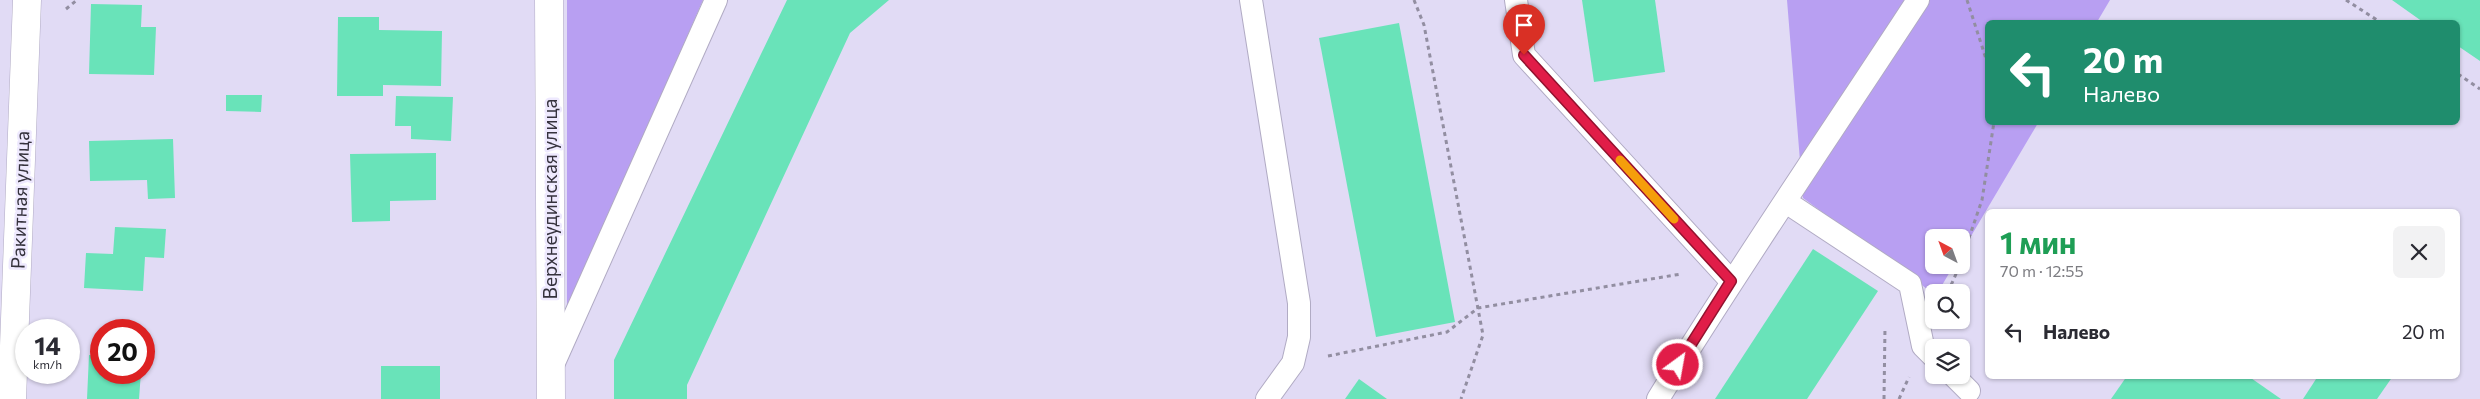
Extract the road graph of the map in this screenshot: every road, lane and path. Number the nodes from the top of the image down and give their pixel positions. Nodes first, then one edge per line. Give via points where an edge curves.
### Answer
1 (27, 0) edge
2 (77, 0) edge
3 (549, 0) edge
4 (716, 0) edge
5 (1251, 0) edge
6 (1414, 0) edge
7 (1516, 0) edge
8 (1918, 0) edge
9 (1966, 0) edge
10 (2346, 0) edge
11 (66, 9) dead end
12 (2377, 20) edge
13 (1985, 56) edge
14 (2460, 75) edge
15 (2480, 89) edge
16 (1994, 125) edge
17 (1786, 202) junction
18 (1970, 235) edge
19 (1725, 274) junction
20 (8, 283) edge
21 (1478, 308) junction
22 (1885, 322) dead end
23 (1925, 348) edge
24 (1293, 363) junction
25 (551, 370) junction
26 (1962, 384) edge
27 (1969, 391) dead end
28 (12, 399) edge
29 (551, 399) edge
30 (1267, 399) edge
31 (1461, 399) edge
32 (1658, 399) edge
33 (1884, 399) edge

1 - 20 street, Ракитная улица
2 - 11 path
3 - 25 street, Верхнеудинская улица
4 - 25 lane
5 - 24 lane via 1299,303 1299,337
6 - 21 path via 1424,25
7 - 19 lane via 1524,55
8 - 17 lane
9 - 13 path
10 - 12 path
14 - 15 path
16 - 18 path via 1982,200
17 - 19 lane
17 - 23 lane via 1910,284
19 - 21 path
19 - 32 lane
20 - 28 street, Ракитная улица
21 - 24 path via 1447,332
21 - 31 path via 1483,334
22 - 33 path
24 - 30 lane
25 - 29 street, Верхнеудинская улица
26 - 27 lane

